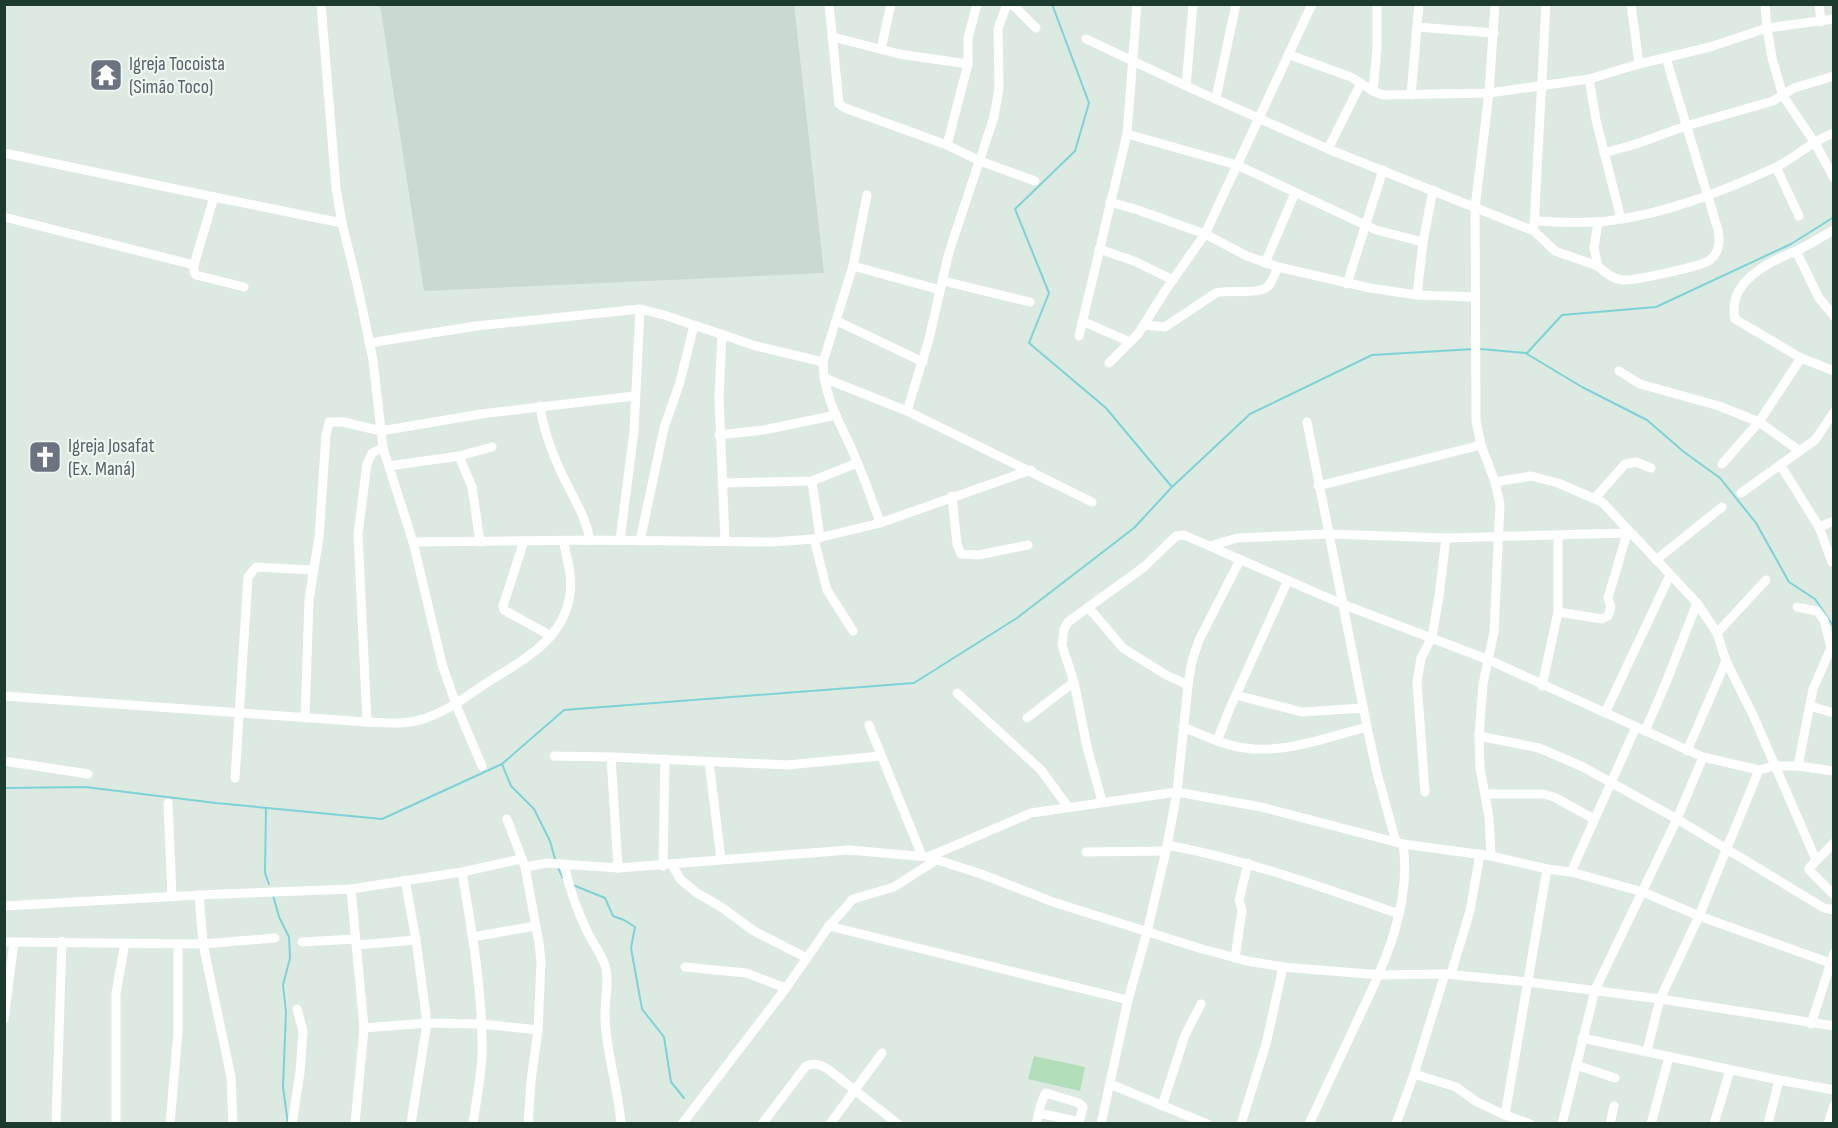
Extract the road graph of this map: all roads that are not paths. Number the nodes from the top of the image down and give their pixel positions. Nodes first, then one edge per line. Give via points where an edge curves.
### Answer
1 (321, 4) edge
2 (829, 4) edge
3 (891, 4) edge
4 (977, 4) edge
5 (1007, 4) edge
6 (1012, 4) edge
7 (1137, 4) edge
8 (1193, 4) edge
9 (1236, 4) edge
10 (1312, 4) edge
11 (1377, 4) edge
12 (1419, 4) edge
13 (1495, 4) edge
14 (1546, 4) edge
15 (1631, 4) edge
16 (1765, 4) edge
17 (1819, 4) edge
18 (1833, 19) edge
19 (1821, 22) junction
20 (1417, 27) junction
21 (1036, 28) dead end
22 (1767, 28) junction
23 (1494, 33) junction
24 (833, 37) junction
25 (1086, 39) dead end
26 (881, 49) junction
27 (1290, 55) junction
28 (1666, 58) junction
29 (1134, 62) junction
30 (968, 64) junction
31 (1639, 64) junction
32 (1833, 76) edge
33 (1589, 79) junction
34 (1361, 83) junction
35 (1186, 86) junction
36 (1541, 87) junction
37 (1373, 92) junction
38 (1489, 93) junction
39 (1411, 95) junction
40 (1783, 96) junction
41 (1216, 98) junction
42 (1259, 118) junction
43 (1686, 126) junction
44 (1833, 133) edge
45 (1127, 134) junction
46 (1815, 143) junction
47 (947, 145) junction
48 (1328, 149) junction
49 (4, 153) edge
50 (1604, 153) junction
51 (980, 161) junction
52 (1237, 165) junction
53 (1776, 167) junction
54 (1383, 170) junction
55 (1833, 178) edge
56 (1035, 181) dead end
57 (1433, 190) junction
58 (1295, 193) junction
59 (867, 195) dead end
60 (1707, 196) junction
61 (214, 197) junction
62 (1110, 202) junction
63 (1475, 208) junction
64 (1799, 216) dead end
65 (4, 217) edge
66 (1622, 219) junction
67 (1534, 221) junction
68 (1598, 222) junction
69 (342, 223) junction
70 (1365, 225) junction
71 (1833, 230) edge
72 (1534, 231) junction
73 (1204, 234) junction
74 (1423, 242) junction
75 (1099, 249) junction
76 (1796, 251) junction
77 (1265, 263) junction
78 (194, 265) junction
79 (853, 266) junction
80 (1598, 266) junction
81 (1278, 267) junction
82 (1173, 280) junction
83 (1347, 284) junction
84 (941, 285) junction
85 (244, 287) dead end
86 (1417, 295) junction
87 (1475, 297) junction
88 (1030, 302) dead end
89 (640, 309) junction
90 (1833, 316) edge
91 (837, 321) junction
92 (1082, 321) junction
93 (694, 325) junction
94 (1144, 325) junction
95 (723, 334) junction
96 (1079, 336) dead end
97 (1130, 342) junction
98 (369, 343) junction
99 (1801, 358) junction
100 (824, 362) junction
101 (923, 362) junction
102 (1109, 363) dead end
103 (1619, 371) dead end
104 (1833, 371) edge
105 (824, 378) junction
106 (634, 396) junction
107 (540, 406) junction
108 (907, 411) junction
109 (1833, 412) edge
110 (836, 415) junction
111 (1307, 422) dead end
112 (1759, 422) junction
113 (381, 431) junction
114 (719, 435) junction
115 (1481, 445) junction
116 (492, 447) dead end
117 (383, 448) junction
118 (1800, 451) junction
119 (459, 456) junction
120 (857, 463) junction
121 (1722, 464) dead end
122 (389, 466) junction
123 (1781, 466) junction
124 (1651, 468) dead end
125 (1031, 470) junction
126 (812, 481) junction
127 (1495, 482) junction
128 (722, 483) junction
129 (1318, 486) junction
130 (1741, 493) dead end
131 (952, 496) junction
132 (1594, 499) junction
133 (1092, 502) dead end
134 (1722, 507) dead end
135 (1833, 521) edge
136 (880, 523) junction
137 (1819, 527) junction
138 (1628, 531) junction
139 (1329, 534) junction
140 (1558, 536) junction
141 (1499, 537) junction
142 (817, 538) junction
143 (1446, 538) junction
144 (563, 540) junction
145 (590, 540) junction
146 (620, 540) junction
147 (524, 541) junction
148 (640, 541) junction
149 (725, 541) junction
150 (412, 542) junction
151 (480, 542) junction
152 (1028, 544) dead end
153 (1210, 546) junction
154 (1240, 560) junction
155 (1656, 560) junction
156 (1832, 562) edge
157 (312, 570) junction
158 (1671, 575) junction
159 (1288, 580) junction
160 (1766, 580) dead end
161 (1697, 603) junction
162 (1342, 604) junction
163 (1088, 607) junction
164 (1797, 607) dead end
165 (1558, 612) junction
166 (853, 632) dead end
167 (1717, 633) junction
168 (551, 636) junction
169 (1432, 637) junction
170 (1490, 660) junction
171 (1726, 661) junction
172 (1074, 682) junction
173 (1188, 685) junction
174 (1542, 686) junction
175 (957, 693) dead end
176 (1236, 695) junction
177 (4, 696) edge
178 (456, 705) junction
179 (1810, 706) junction
180 (1363, 708) junction
181 (239, 713) junction
182 (1605, 713) junction
183 (1833, 713) edge
184 (305, 718) junction
185 (1027, 718) dead end
186 (367, 722) junction
187 (870, 725) dead end
188 (1184, 727) junction
189 (1367, 727) junction
190 (1641, 729) junction
191 (1479, 736) junction
192 (1217, 741) junction
193 (1687, 751) junction
194 (554, 756) dead end
195 (881, 756) junction
196 (611, 757) junction
197 (1703, 757) junction
198 (665, 759) junction
199 (4, 761) edge
200 (709, 762) junction
201 (483, 766) dead end
202 (1774, 766) junction
203 (1798, 766) junction
204 (1759, 770) junction
205 (1833, 771) edge
206 (88, 774) dead end
207 (235, 778) dead end
208 (1610, 783) junction
209 (1177, 792) junction
210 (1425, 792) dead end
211 (1485, 794) junction
212 (1102, 801) junction
213 (168, 803) dead end
214 (1068, 807) junction
215 (507, 819) dead end
216 (1594, 819) junction
217 (1677, 819) junction
218 (1400, 843) junction
219 (1833, 843) edge
220 (1166, 848) junction
221 (1726, 850) junction
222 (1086, 852) dead end
223 (1480, 854) junction
224 (1491, 856) junction
225 (929, 858) junction
226 (721, 859) junction
227 (1816, 860) junction
228 (523, 863) junction
229 (564, 864) junction
230 (1248, 864) junction
231 (667, 865) junction
232 (618, 868) junction
233 (1547, 869) junction
234 (462, 872) junction
235 (1571, 872) junction
236 (405, 880) junction
237 (351, 889) junction
238 (1643, 892) junction
239 (199, 895) junction
240 (1833, 895) edge
241 (172, 897) junction
242 (4, 906) edge
243 (1833, 910) edge
244 (1399, 914) junction
245 (1699, 916) junction
246 (535, 926) junction
247 (830, 926) junction
248 (1148, 932) junction
249 (472, 937) junction
250 (275, 938) dead end
251 (416, 940) junction
252 (62, 941) junction
253 (9, 942) edge
254 (302, 942) dead end
255 (356, 942) junction
256 (125, 943) junction
257 (178, 944) junction
258 (203, 944) junction
259 (1833, 953) edge
260 (807, 958) junction
261 (1235, 958) junction
262 (1830, 963) junction
263 (685, 967) dead end
264 (1283, 967) junction
265 (1448, 974) junction
266 (1380, 975) junction
267 (1528, 982) junction
268 (786, 988) junction
269 (1595, 990) junction
270 (1660, 999) junction
271 (1128, 1000) junction
272 (1201, 1005) dead end
273 (297, 1009) dead end
274 (4, 1019) edge
275 (427, 1023) junction
276 (482, 1024) junction
277 (1811, 1024) junction
278 (1833, 1026) edge
279 (364, 1028) junction
280 (538, 1030) junction
281 (1582, 1038) junction
282 (1647, 1051) junction
283 (882, 1053) dead end
284 (1669, 1057) junction
285 (1576, 1065) junction
286 (1730, 1070) junction
287 (1414, 1074) junction
288 (1615, 1078) dead end
289 (1779, 1080) junction
290 (1110, 1084) junction
291 (855, 1090) junction
292 (1833, 1090) edge
293 (1833, 1105) edge
294 (1162, 1106) junction
295 (1614, 1106) dead end
296 (1039, 1113) junction
297 (1505, 1115) junction
298 (1189, 1120) edge
299 (1514, 1121) edge
300 (1399, 1123) edge
301 (56, 1124) edge
302 (116, 1124) edge
303 (170, 1124) edge
304 (233, 1124) edge
305 (292, 1124) edge
306 (355, 1124) edge
307 (411, 1124) edge
308 (473, 1124) edge
309 (528, 1124) edge
310 (621, 1124) edge
311 (682, 1124) edge
312 (762, 1124) edge
313 (830, 1124) edge
314 (898, 1124) edge
315 (1036, 1124) edge
316 (1101, 1124) edge
317 (1207, 1124) edge
318 (1241, 1124) edge
319 (1309, 1124) edge
320 (1530, 1124) edge
321 (1562, 1124) edge
322 (1610, 1124) edge
323 (1651, 1124) edge
324 (1714, 1124) edge
325 (1768, 1124) edge
326 (1828, 1124) edge

1 - 69 street
2 - 24 street
3 - 26 street
4 - 30 street via 968,38
5 - 51 street via 998,29 997,103
6 - 21 street
7 - 29 street
8 - 35 street
9 - 41 street
10 - 27 street
11 - 37 street
12 - 20 street
13 - 23 street
14 - 36 street
15 - 31 street
16 - 22 street
17 - 19 street
18 - 19 street
19 - 22 street
20 - 23 street
20 - 39 street
22 - 28 street
22 - 40 street
23 - 38 street
24 - 26 street
24 - 47 street via 839,104
25 - 29 street
26 - 30 street
27 - 34 street
27 - 42 street
28 - 31 street
28 - 43 street
29 - 35 street
29 - 45 street
30 - 47 street
31 - 33 street
32 - 40 street via 1797,86
33 - 36 street
33 - 50 street
34 - 37 street
34 - 48 street
35 - 41 street
36 - 38 street
36 - 67 street
37 - 39 street
38 - 39 street
38 - 63 street
40 - 43 street
40 - 46 street
41 - 42 street
42 - 48 street
42 - 52 street
43 - 50 street
43 - 60 street
44 - 46 street
45 - 52 street
45 - 62 street
46 - 53 street
46 - 55 street
47 - 51 street
48 - 54 street
49 - 61 street
50 - 66 street
51 - 56 street
51 - 84 street
52 - 58 street
52 - 73 street
53 - 60 street
53 - 64 street
54 - 57 street
54 - 70 street
57 - 63 street
57 - 74 street
58 - 70 street
58 - 77 street
59 - 79 street
60 - 66 street
60 - 80 street via 1720,241 1712,260 1634,280 1615,278
61 - 69 street
61 - 78 street
62 - 73 street
62 - 75 street
63 - 72 street
63 - 87 street
65 - 78 street
66 - 68 street
67 - 68 street
67 - 72 street
68 - 80 street via 1594,248
69 - 98 street
70 - 74 street
70 - 83 street
71 - 76 street
72 - 80 street via 1555,251
73 - 77 street
73 - 82 street
74 - 86 street
75 - 82 street
75 - 92 street
76 - 90 street via 1819,298
76 - 99 street via 1749,277 1733,308 1735,319
77 - 81 street
78 - 85 street via 196,275
79 - 84 street
79 - 91 street
81 - 83 street
81 - 94 street via 1265,289 1224,291 1164,327
82 - 94 street
83 - 86 street
84 - 88 street
84 - 101 street
86 - 87 street
87 - 115 street via 1476,421
89 - 93 street
89 - 98 street via 476,326
89 - 106 street
91 - 100 street
91 - 101 street
92 - 96 street
92 - 97 street
93 - 95 street
93 - 148 street via 661,437
94 - 97 street
95 - 100 street
95 - 114 street
97 - 102 street
98 - 113 street
99 - 104 street
99 - 112 street
100 - 105 street
101 - 108 street
103 - 112 street via 1640,384 1719,406
105 - 108 street
105 - 110 street
106 - 107 street
106 - 146 street via 634,431
107 - 113 street
107 - 145 street via 549,441 587,523
108 - 125 street
109 - 118 street via 1815,441
110 - 114 street
110 - 120 street
111 - 129 street
112 - 118 street
112 - 121 street
113 - 117 street
113 - 157 street via 329,422 319,537
114 - 128 street
115 - 127 street
115 - 129 street
116 - 119 street
117 - 122 street
117 - 186 street via 372,453 367,464 358,534
118 - 123 street
119 - 122 street
119 - 151 street via 472,487
120 - 126 street
120 - 136 street
122 - 150 street
123 - 130 street
123 - 137 street
124 - 132 street via 1636,462 1625,464
125 - 131 street
125 - 133 street
126 - 128 street
126 - 142 street
127 - 132 street via 1531,476
127 - 141 street via 1500,504
128 - 149 street
129 - 139 street
131 - 136 street
131 - 152 street via 961,554 978,555
132 - 138 street via 1602,502
134 - 155 street
135 - 137 street
136 - 142 street
137 - 156 street
138 - 140 street
138 - 155 street
138 - 165 street via 1608,598 1608,616 1602,619
139 - 143 street
139 - 153 street via 1237,538
139 - 162 street
140 - 141 street
140 - 165 street
141 - 143 street
141 - 170 street
142 - 149 street
142 - 166 street via 827,590
143 - 169 street
144 - 145 street
144 - 147 street
144 - 168 street via 572,579 567,608
145 - 146 street
146 - 148 street
147 - 151 street
147 - 168 street via 504,610
148 - 149 street
150 - 151 street
150 - 178 street
153 - 154 street
153 - 163 street via 1184,535 1176,536 1144,567
154 - 159 street
154 - 173 street via 1199,640
155 - 158 street
157 - 181 street via 256,567 248,577
157 - 184 street
158 - 161 street
158 - 182 street
159 - 162 street
159 - 176 street
160 - 167 street
161 - 167 street
161 - 190 street via 1665,686
162 - 169 street
162 - 180 street
163 - 172 street via 1068,622 1062,636
163 - 173 street via 1123,648
164 - 179 street via 1817,611 1831,644
165 - 174 street
167 - 171 street
168 - 178 street via 525,659
169 - 170 street
169 - 210 street via 1421,658 1417,682
170 - 174 street
170 - 191 street via 1483,684
171 - 193 street
171 - 202 street
172 - 185 street
172 - 212 street
173 - 188 street
174 - 182 street
175 - 214 street via 1041,770
176 - 180 street via 1302,712
176 - 192 street
177 - 181 street
178 - 186 street via 417,721
178 - 201 street
179 - 183 street
179 - 203 street
180 - 189 street
181 - 184 street
181 - 207 street
182 - 190 street
184 - 186 street
187 - 195 street
188 - 192 street
188 - 209 street
189 - 192 street via 1278,748 1245,748
189 - 218 street
190 - 193 street
190 - 208 street
191 - 208 street via 1539,748
191 - 211 street
193 - 197 street
194 - 196 street
195 - 200 street via 806,765
195 - 225 street
196 - 198 street
196 - 232 street
197 - 204 street
197 - 217 street
198 - 200 street
198 - 231 street
199 - 206 street
200 - 226 street
202 - 203 street
202 - 204 street
202 - 227 street
203 - 205 street
204 - 221 street
208 - 216 street
208 - 217 street
209 - 212 street
209 - 218 street via 1261,807
209 - 220 street
211 - 216 street via 1543,794
211 - 224 street
212 - 214 street
213 - 241 street
214 - 225 street via 1026,814
215 - 228 street
216 - 235 street
217 - 221 street
217 - 238 street
218 - 223 street
218 - 244 street via 1406,878
219 - 227 street
220 - 222 street
220 - 230 street
220 - 248 street
221 - 243 street
221 - 245 street
223 - 224 street
223 - 265 street via 1470,910
224 - 233 street
225 - 226 street via 849,850
225 - 247 street via 894,887 853,899
225 - 248 street
226 - 231 street
227 - 240 street via 1809,870
228 - 229 street
228 - 234 street
228 - 246 street
229 - 232 street
229 - 310 street via 576,904 605,965 607,1037
230 - 244 street
230 - 261 street via 1239,900 1242,910
231 - 232 street
231 - 260 street via 698,893 754,931
233 - 235 street
233 - 267 street
234 - 236 street
234 - 249 street
235 - 238 street
236 - 237 street
236 - 251 street
237 - 239 street
237 - 255 street
238 - 245 street
238 - 269 street
239 - 241 street
239 - 258 street
241 - 242 street
244 - 266 street
245 - 262 street
245 - 270 street
246 - 249 street
246 - 280 street via 541,962
247 - 260 street
247 - 271 street
248 - 261 street
248 - 271 street
249 - 276 street
250 - 258 street
251 - 255 street
251 - 275 street
252 - 253 street
252 - 256 street
252 - 301 street
253 - 274 street
254 - 255 street
255 - 279 street
256 - 257 street
256 - 302 street via 116,993
257 - 258 street
257 - 303 street via 178,1031
258 - 304 street via 231,1077
259 - 262 street
260 - 268 street
261 - 264 street
262 - 277 street
263 - 268 street via 746,973
264 - 266 street
264 - 318 street via 1266,1044
265 - 266 street
265 - 267 street
265 - 287 street
266 - 319 street
267 - 269 street
267 - 297 street
268 - 311 street
269 - 270 street
269 - 281 street
270 - 277 street
270 - 282 street
271 - 290 street
272 - 294 street via 1179,1051
273 - 305 street via 303,1031
275 - 276 street
275 - 279 street
275 - 307 street
276 - 280 street
276 - 308 street
277 - 278 street
279 - 306 street
280 - 309 street
281 - 282 street
281 - 285 street
282 - 284 street
283 - 291 street
284 - 286 street
284 - 323 street
285 - 288 street
285 - 321 street
286 - 289 street
286 - 324 street
287 - 297 street via 1456,1088
287 - 300 street
289 - 292 street
289 - 325 street
290 - 294 street
290 - 316 street
291 - 312 street via 822,1065 813,1063 806,1066
291 - 313 street
291 - 314 street
293 - 326 street
294 - 298 street
295 - 322 street
296 - 296 street via 1046,1093 1083,1107 1076,1121
296 - 315 street
297 - 299 street
298 - 317 street
299 - 320 street

